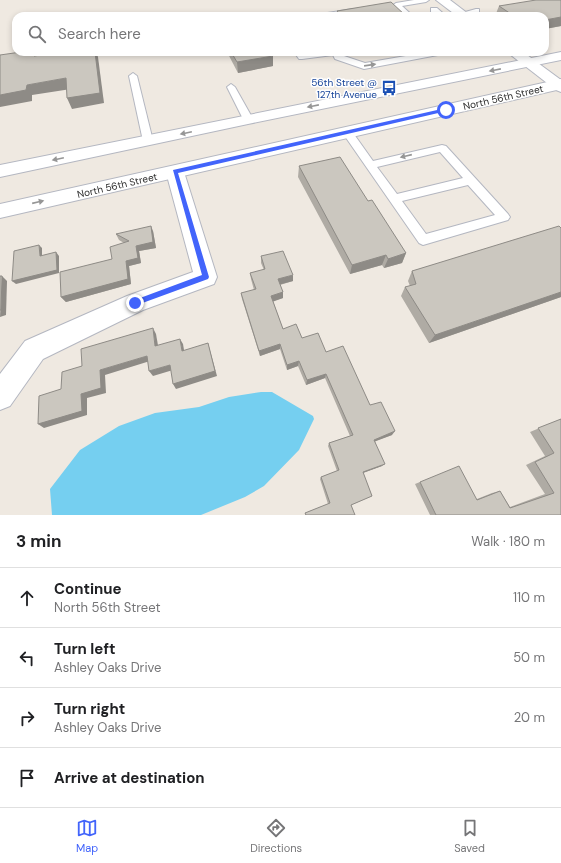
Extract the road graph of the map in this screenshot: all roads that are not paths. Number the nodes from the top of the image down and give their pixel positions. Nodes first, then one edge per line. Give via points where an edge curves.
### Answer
1 (426, 0) edge
2 (442, 0) edge
3 (396, 5) junction
4 (387, 6) edge
5 (358, 10) edge
6 (434, 10) dead end
7 (346, 12) edge
8 (404, 12) edge
9 (437, 12) edge
10 (464, 12) edge
11 (337, 56) edge
12 (420, 56) edge
13 (519, 56) edge
14 (561, 56) edge
15 (528, 63) junction
16 (133, 76) dead end
17 (560, 85) edge
18 (231, 87) dead end
19 (248, 119) junction
20 (347, 132) junction
21 (148, 141) junction
22 (370, 165) junction
23 (0, 171) edge
24 (174, 172) junction
25 (471, 180) junction
26 (394, 199) junction
27 (0, 211) edge
28 (0, 396) edge

1 - 3 lane
2 - 10 main road
3 - 4 lane
3 - 8 lane
5 - 7 lane
6 - 9 lane
11 -> 12 lane via 364,66
13 - 15 main road
14 - 15 main road
15 - 17 main road
15 -> 19 main road
16 - 21 lane
17 - 20 main road, North 56th Street
18 - 19 lane
19 -> 21 main road
20 - 22 lane
20 - 24 main road, North 56th Street
21 -> 23 main road
25 -> 22 lane via 442,148
22 - 26 lane
27 -> 24 main road, North 56th Street
24 - 28 main road via 206,277 135,303 34,350
25 - 26 lane
25 - 26 lane via 504,216 422,240

